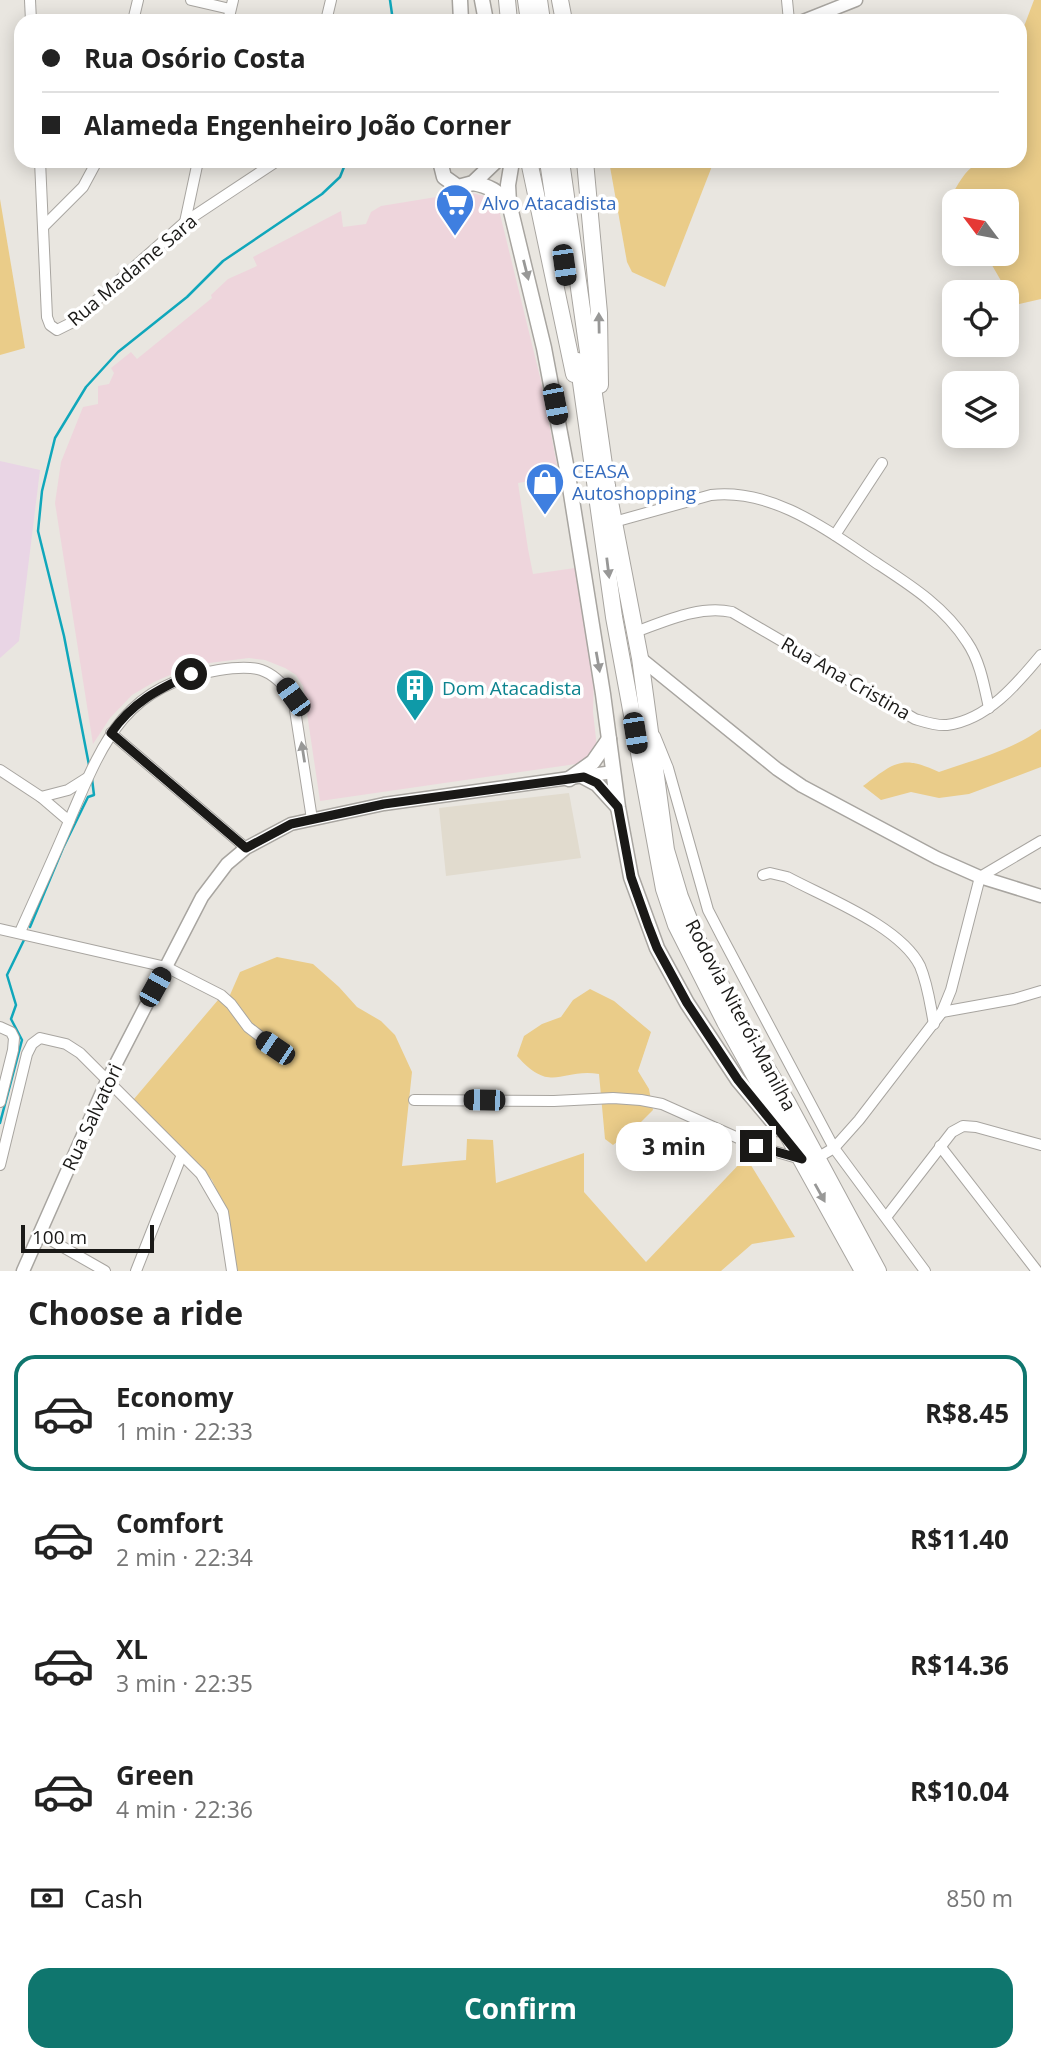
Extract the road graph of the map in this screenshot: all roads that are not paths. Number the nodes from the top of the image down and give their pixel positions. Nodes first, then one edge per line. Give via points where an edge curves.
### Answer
1 (191, 0) edge
2 (856, 0) edge
3 (232, 4) edge
4 (821, 14) edge
5 (40, 168) edge
6 (93, 168) edge
7 (197, 168) edge
8 (266, 168) edge
9 (442, 168) edge
10 (489, 168) edge
11 (511, 168) edge
12 (531, 168) edge
13 (549, 168) edge
14 (562, 168) edge
15 (586, 168) edge
16 (473, 183) junction
17 (509, 203) junction
18 (185, 222) junction
19 (43, 227) junction
20 (594, 439) junction
21 (883, 463) dead end
22 (614, 522) junction
23 (835, 535) junction
24 (635, 632) junction
25 (1041, 655) edge
26 (640, 658) junction
27 (668, 681) junction
28 (644, 690) junction
29 (989, 708) junction
30 (648, 718) junction
31 (111, 733) junction
32 (609, 739) junction
33 (0, 770) edge
34 (613, 772) junction
35 (87, 778) junction
36 (577, 778) junction
37 (41, 797) junction
38 (618, 807) junction
39 (312, 820) junction
40 (69, 821) junction
41 (1041, 841) edge
42 (246, 848) junction
43 (763, 875) dead end
44 (980, 877) junction
45 (1041, 896) edge
46 (0, 929) edge
47 (20, 932) junction
48 (166, 967) junction
49 (1041, 991) edge
50 (942, 1012) junction
51 (934, 1024) junction
52 (0, 1027) edge
53 (275, 1048) dead end
54 (107, 1081) junction
55 (414, 1100) dead end
56 (0, 1102) edge
57 (1041, 1145) edge
58 (940, 1146) junction
59 (834, 1148) junction
60 (805, 1156) junction
61 (181, 1157) junction
62 (0, 1165) edge
63 (887, 1216) junction
64 (40, 1234) junction
65 (23, 1271) edge
66 (105, 1271) edge
67 (136, 1271) edge
68 (232, 1271) edge
69 (863, 1271) edge
70 (878, 1271) edge
71 (925, 1271) edge
72 (1037, 1271) edge

1 - 3 street
2 - 4 street
5 - 19 street
6 - 19 street via 83,187
7 - 18 street
8 - 18 street, Rua Madame Sara
9 - 16 main road via 453,185
10 - 16 main road
11 - 17 main road
12 - 20 highway
13 - 20 highway, Rodovia Niterói-Manilha
14 - 20 highway, Rodovia Niterói-Manilha
20 -> 15 highway via 600,313
16 - 17 main road via 492,189
17 -> 32 main road via 566,462
18 - 19 street, Rua Madame Sara via 71,323 57,330 47,317
20 - 22 highway, Rodovia Niterói-Manilha
20 -> 60 highway, Rodovia Niterói-Manilha via 614,617 664,888 704,981
21 - 23 street
22 - 23 street via 711,495 733,494 783,508
22 - 24 highway, Rodovia Niterói-Manilha
23 - 29 street via 925,595 949,618 969,644 983,677
24 - 26 highway, Rodovia Niterói-Manilha
24 - 29 street, Rua Ana Cristina via 703,610 732,612 915,719 945,725
25 - 29 street, Rua Ana Cristina
26 - 27 street
26 - 28 highway, Rodovia Niterói-Manilha
27 - 28 street
27 - 44 street via 802,786 937,859
28 - 30 highway, Rodovia Niterói-Manilha
30 - 59 street via 668,768 708,910
30 - 60 highway, Rodovia Niterói-Manilha via 666,850 680,897
31 - 35 street
39 -> 31 street via 293,697 266,671 246,666 191,674 152,692 122,717
31 - 42 street
32 - 34 main road
32 - 36 main road
33 - 37 street
34 - 36 street, Rua Salvatori
34 - 38 main road
35 - 37 street via 68,790
35 - 40 street
36 - 38 main road via 597,783
36 - 39 street, Rua Salvatori via 384,804
37 - 40 street
38 - 60 main road via 631,877 657,948 738,1080
39 - 42 street, Rua Salvatori via 282,828
40 - 47 street
41 - 44 street
42 - 48 street, Rua Salvatori via 202,897
43 - 51 street via 787,877 884,928 904,944 928,985
44 - 45 street
44 - 50 street
46 - 47 street
47 - 48 street
48 - 53 street via 221,995 248,1027
48 - 54 street, Rua Salvatori
49 - 50 street
50 - 51 street
51 - 59 street
52 - 56 street via 11,1032 14,1045
54 - 61 street
54 - 62 street via 80,1053 54,1040 36,1040 27,1054
54 - 64 street, Rua Salvatori
55 - 60 street via 641,1100 662,1104 756,1146
57 - 58 street via 963,1126
58 - 63 street
58 - 72 street
59 - 60 street
59 - 63 street
60 -> 69 highway, Rodovia Niterói-Manilha
60 - 70 highway, Rodovia Niterói-Manilha
61 - 67 street
61 - 68 street via 201,1174 223,1212
63 - 71 street
64 - 65 street, Rua Salvatori
64 - 66 street

